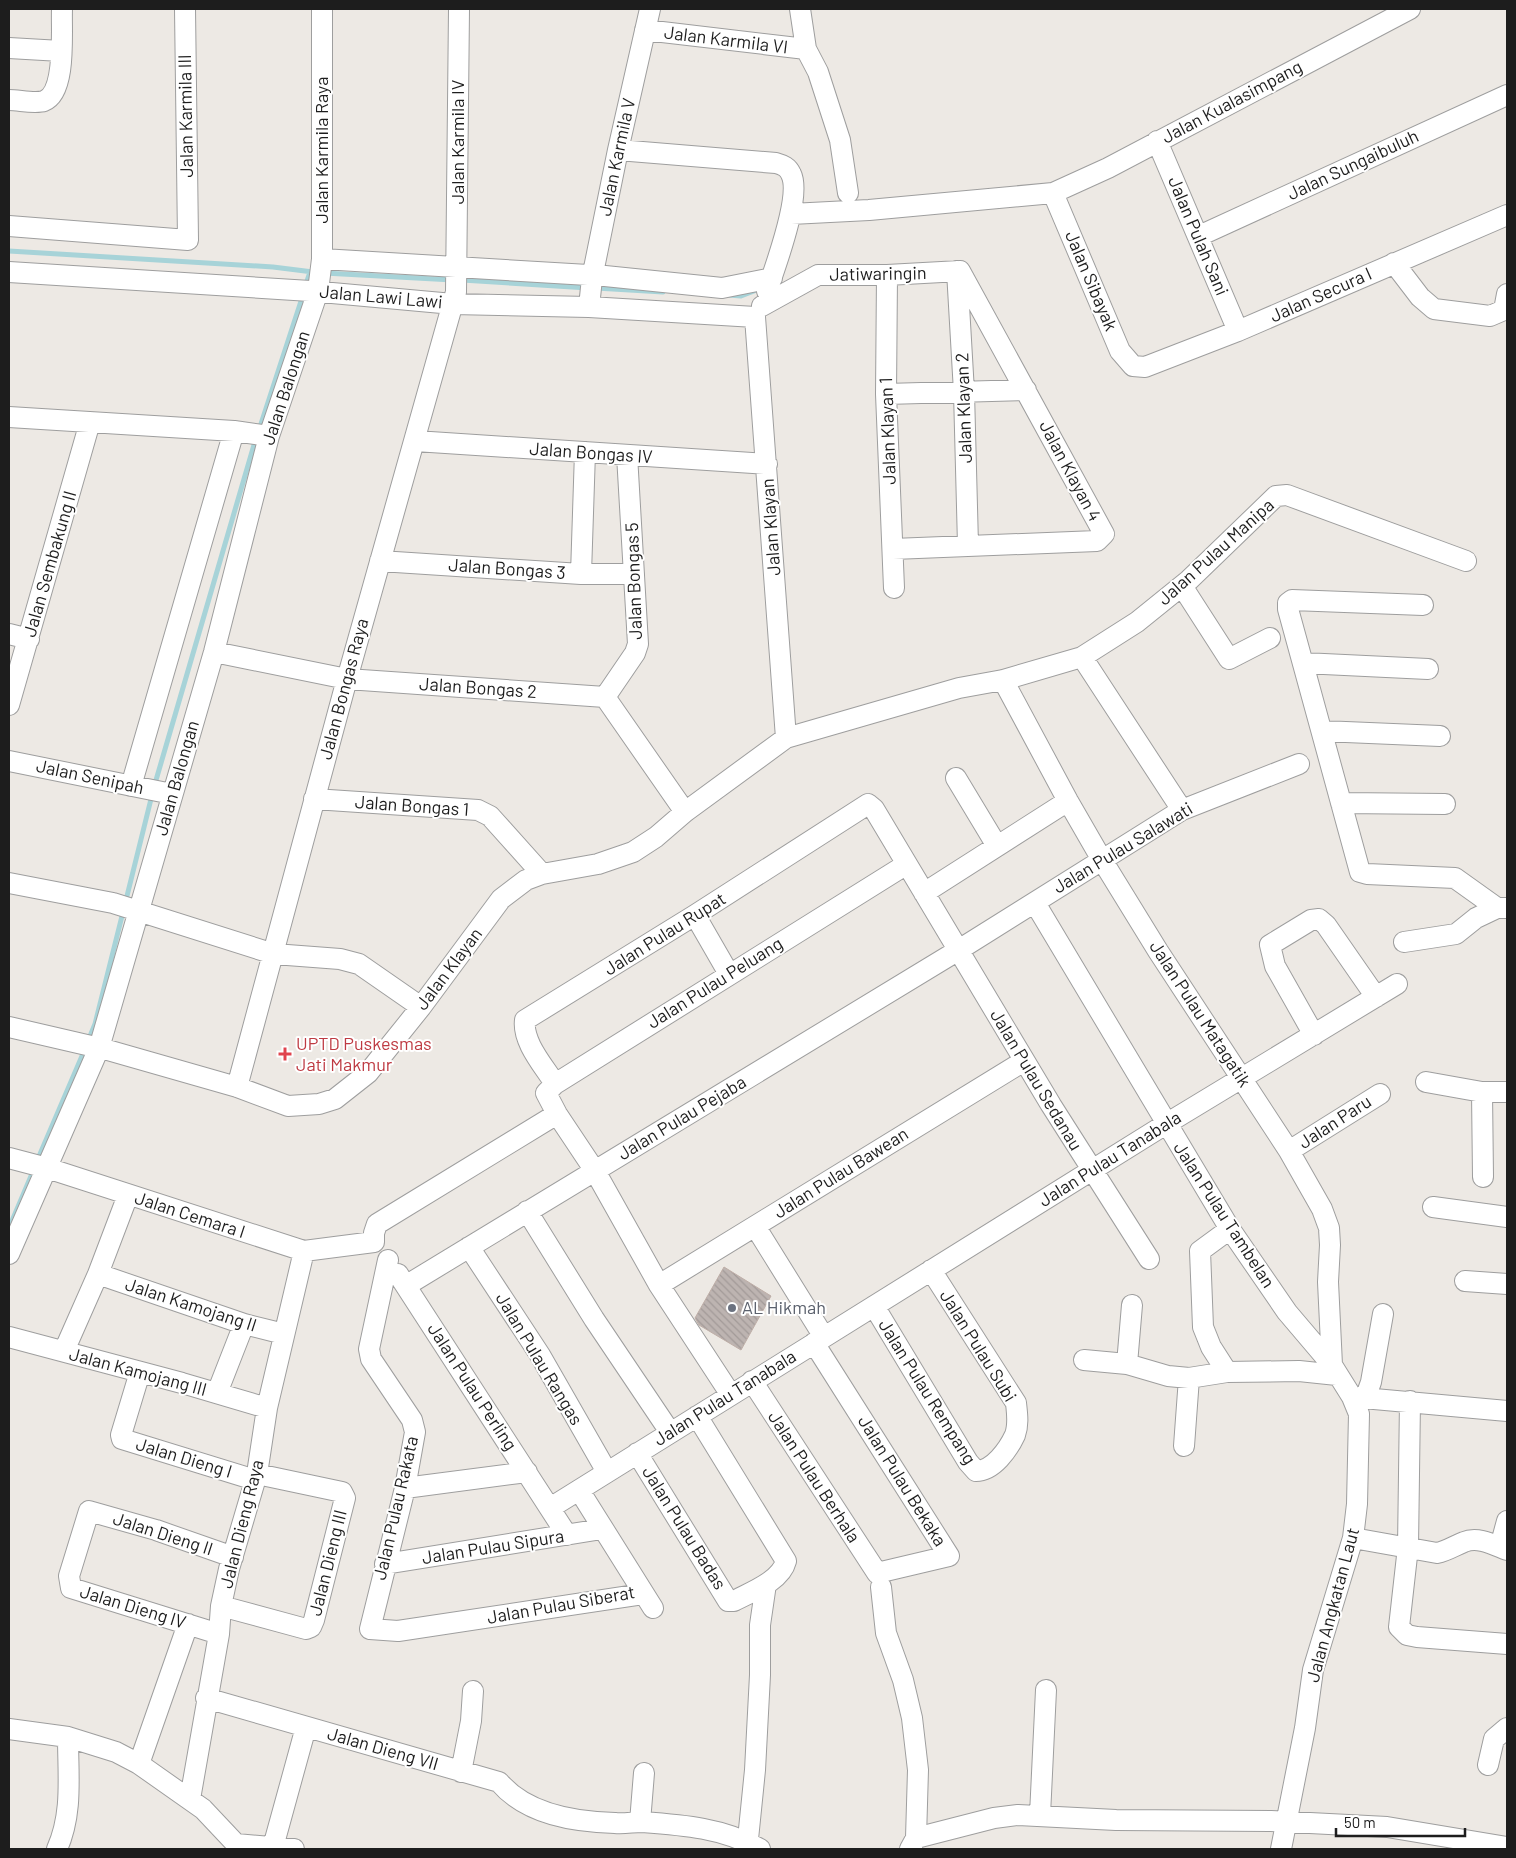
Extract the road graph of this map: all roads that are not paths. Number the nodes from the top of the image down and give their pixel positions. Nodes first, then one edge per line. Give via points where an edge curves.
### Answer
1 (62, 9) edge
2 (185, 9) edge
3 (322, 9) edge
4 (459, 9) edge
5 (650, 9) edge
6 (800, 9) edge
7 (1410, 9) edge
8 (645, 30) junction
9 (9, 48) edge
10 (806, 49) junction
11 (61, 51) junction
12 (1507, 95) edge
13 (9, 100) edge
14 (1157, 141) junction
15 (618, 150) junction
16 (848, 193) dead end
17 (1053, 193) junction
18 (791, 214) junction
19 (1507, 215) edge
20 (9, 226) edge
21 (1199, 236) junction
22 (1394, 263) junction
23 (9, 272) edge
24 (959, 272) junction
25 (886, 275) junction
26 (772, 278) junction
27 (314, 280) junction
28 (455, 285) junction
29 (591, 289) junction
30 (1507, 294) edge
31 (758, 312) junction
32 (1238, 331) junction
33 (1133, 366) joint
34 (1026, 390) junction
35 (964, 392) junction
36 (886, 394) junction
37 (9, 417) edge
38 (90, 422) junction
39 (253, 434) junction
40 (415, 441) junction
41 (585, 452) junction
42 (627, 455) junction
43 (767, 464) junction
44 (968, 546) junction
45 (893, 549) junction
46 (380, 560) junction
47 (1466, 561) dead end
48 (581, 574) junction
49 (634, 574) junction
50 (1182, 586) junction
51 (894, 588) dead end
52 (1423, 605) dead end
53 (9, 634) edge
54 (1270, 638) dead end
55 (28, 639) junction
56 (214, 652) junction
57 (1082, 657) junction
58 (1303, 663) junction
59 (1428, 669) dead end
60 (347, 679) junction
61 (1003, 680) junction
62 (605, 697) junction
63 (9, 705) edge
64 (1322, 731) junction
65 (1440, 736) dead end
66 (786, 738) junction
67 (9, 761) edge
68 (1299, 764) dead end
69 (956, 778) dead end
70 (134, 787) junction
71 (166, 793) junction
72 (314, 799) junction
73 (1068, 801) junction
74 (1341, 803) junction
75 (1445, 804) dead end
76 (864, 807) joint
77 (1182, 810) junction
78 (685, 812) junction
79 (997, 846) junction
80 (1102, 859) junction
81 (907, 864) junction
82 (542, 874) junction
83 (9, 883) edge
84 (924, 893) junction
85 (1035, 903) junction
86 (127, 907) junction
87 (1502, 908) edge
88 (695, 915) junction
89 (1404, 942) dead end
90 (957, 951) junction
91 (274, 954) junction
92 (730, 974) junction
93 (1397, 984) dead end
94 (1376, 997) junction
95 (421, 1007) junction
96 (9, 1027) edge
97 (1314, 1035) junction
98 (90, 1046) junction
99 (1024, 1061) junction
100 (1242, 1079) junction
101 (1426, 1082) dead end
102 (555, 1084) junction
103 (237, 1087) junction
104 (1482, 1092) junction
105 (1507, 1092) edge
106 (1380, 1094) dead end
107 (556, 1114) junction
108 (1166, 1124) junction
109 (1289, 1151) junction
110 (9, 1158) edge
111 (39, 1166) junction
112 (595, 1171) junction
113 (1091, 1171) junction
114 (1483, 1177) dead end
115 (128, 1195) junction
116 (1433, 1207) dead end
117 (528, 1211) junction
118 (1507, 1218) edge
119 (755, 1226) junction
120 (1230, 1229) junction
121 (374, 1242) junction
122 (469, 1247) junction
123 (304, 1251) junction
124 (9, 1254) edge
125 (1148, 1259) dead end
126 (388, 1260) junction
127 (931, 1270) junction
128 (98, 1274) junction
129 (1465, 1281) dead end
130 (1507, 1284) edge
131 (407, 1285) junction
132 (659, 1285) junction
133 (1132, 1305) dead end
134 (874, 1306) junction
135 (1383, 1314) dead end
136 (244, 1324) junction
137 (284, 1334) junction
138 (9, 1337) edge
139 (819, 1340) junction
140 (64, 1351) junction
141 (1084, 1360) dead end
142 (1128, 1364) junction
143 (1335, 1370) junction
144 (140, 1372) junction
145 (1227, 1372) junction
146 (1189, 1378) junction
147 (752, 1381) junction
148 (217, 1393) junction
149 (731, 1395) junction
150 (1359, 1396) junction
151 (1410, 1401) junction
152 (267, 1408) junction
153 (1507, 1411) edge
154 (697, 1416) junction
155 (670, 1432) junction
156 (1184, 1446) dead end
157 (637, 1453) junction
158 (984, 1471) joint
159 (527, 1472) junction
160 (607, 1472) junction
161 (256, 1477) junction
162 (405, 1488) junction
163 (579, 1490) junction
164 (550, 1508) junction
165 (92, 1511) joint
166 (1507, 1521) edge
167 (602, 1529) junction
168 (567, 1535) junction
169 (1353, 1538) junction
170 (1408, 1547) junction
171 (1504, 1548) edge
172 (233, 1557) junction
173 (385, 1564) junction
174 (879, 1580) junction
175 (766, 1584) junction
176 (221, 1606) junction
177 (370, 1622) joint
178 (188, 1624) junction
179 (219, 1634) junction
180 (1507, 1644) edge
181 (1046, 1690) dead end
182 (473, 1691) dead end
183 (206, 1698) junction
184 (306, 1727) junction
185 (1507, 1728) edge
186 (9, 1729) edge
187 (68, 1737) junction
188 (139, 1764) junction
189 (1488, 1765) dead end
190 (461, 1772) junction
191 (644, 1773) dead end
192 (190, 1799) junction
193 (1040, 1815) junction
194 (640, 1822) junction
195 (1286, 1822) junction
196 (913, 1843) edge
197 (1463, 1845) edge
198 (236, 1846) edge
199 (274, 1847) junction
200 (752, 1847) edge
201 (1507, 1847) edge
202 (57, 1849) edge
203 (294, 1849) edge
204 (1280, 1849) edge

1 - 11 street
2 - 20 street, Jalan Karmila III via 188,240
3 - 27 street, Jalan Karmila Raya
4 - 28 street, Jalan Karmila IV
5 - 8 street, Jalan Karmila V
6 - 10 street
7 - 14 street, Jalan Kualasimpang
8 - 10 street, Jalan Karmila VI
8 - 15 street, Jalan Karmila V
9 - 11 street
10 - 16 street via 818,72 840,140
11 - 13 street via 58,84 52,96 42,101
12 - 21 street, Jalan Sungaibuluh
14 - 17 street, Jalan Kualasimpang
14 - 21 street, Jalan Pulah Sani
15 - 18 street via 786,166 792,175
15 - 29 street, Jalan Karmila V
17 - 18 street, Jalan Kualasimpang
17 - 33 street, Jalan Sibayak via 1120,351
18 - 26 street
19 - 22 street, Jalan Secura I
21 - 32 street, Jalan Pulah Sani
22 - 30 street via 1420,297 1434,309 1490,316 1504,310
22 - 32 street, Jalan Secura I
23 - 27 street, Jalan Lawi Lawi
24 - 25 street, Jatiwaringin
24 - 34 street, Jalan Klayan 4
24 - 35 street, Jalan Klayan 2
25 - 31 street, Jatiwaringin via 818,275
25 - 36 street, Jalan Klayan 1
26 - 29 street via 722,288
26 - 31 street
27 - 28 street, Jalan Lawi Lawi
27 - 28 street
27 - 39 street, Jalan Balongan
28 - 29 street, Jalan Lawi Lawi
28 - 29 street
28 - 40 street, Jalan Bongas Raya
29 - 31 street, Jalan Lawi Lawi
31 - 43 street, Jalan Klayan
32 - 33 street, Jalan Secura I via 1145,368
34 - 35 street
34 - 44 street, Jalan Klayan 4 via 1104,534 1097,541
35 - 36 street
35 - 44 street, Jalan Klayan 2
36 - 45 street, Jalan Klayan 1
37 - 38 street
38 - 39 street
38 - 55 street, Jalan Sembakung II
39 - 56 street, Jalan Balongan
39 - 70 street
40 - 41 street, Jalan Bongas IV
40 - 46 street, Jalan Bongas Raya
41 - 42 street, Jalan Bongas IV
41 - 48 street
42 - 43 street, Jalan Bongas IV
42 - 49 street, Jalan Bongas 5
43 - 66 street, Jalan Klayan
44 - 45 street, Jalan Klayan 4
45 - 51 street, Jalan Klayan 1
46 - 48 street, Jalan Bongas 3
46 - 60 street, Jalan Bongas Raya
47 - 50 street, Jalan Pulau Manipa via 1287,494 1276,496 1263,506
48 - 49 street, Jalan Bongas 3
49 - 62 street, Jalan Bongas 5 via 638,644
50 - 54 street via 1229,659
50 - 57 street, Jalan Pulau Manipa via 1137,622
52 - 58 street via 1292,600 1288,609
53 - 55 street
55 - 63 street, Jalan Sembakung II
56 - 60 street, Jalan Bongas 2
56 - 71 street, Jalan Balongan
57 - 61 street, Jalan Pulau Manipa
57 - 77 street
58 - 59 street
58 - 64 street
60 - 62 street, Jalan Bongas 2
60 - 72 street, Jalan Bongas Raya
61 - 66 street, Jalan Klayan via 959,688
61 - 73 street, Jalan Pulau Matagatik
62 - 78 street
64 - 65 street
64 - 74 street
66 - 78 street, Jalan Klayan
67 - 70 street, Jalan Senipah
68 - 77 street, Jalan Pulau Salawati
69 - 79 street
70 - 71 street, Jalan Senipah
71 - 86 street, Jalan Balongan
72 - 82 street, Jalan Bongas 1 via 478,810 490,816
72 - 91 street, Jalan Bongas Raya
73 - 79 street
73 - 80 street, Jalan Pulau Matagatik
74 - 75 street
74 - 87 street via 1360,872 1455,878
76 - 81 street, Jalan Pulau Sedanau via 868,804 874,809
76 - 88 street, Jalan Pulau Rupat
77 - 80 street, Jalan Pulau Salawati
78 - 82 street, Jalan Klayan via 633,852 598,864
79 - 84 street
80 - 85 street, Jalan Pulau Salawati
80 - 100 street, Jalan Pulau Matagatik
81 - 84 street, Jalan Pulau Sedanau
81 - 92 street, Jalan Pulau Peluang
82 - 95 street, Jalan Klayan via 526,880 501,899
83 - 86 street
84 - 90 street, Jalan Pulau Sedanau
85 - 90 street, Jalan Pulau Salawati
85 - 108 street, Jalan Pulau Tambelan
86 - 91 street
86 - 98 street, Jalan Balongan
87 - 89 street via 1476,918 1456,934
88 - 92 street
88 - 102 street, Jalan Pulau Rupat via 525,1020 528,1040
90 - 99 street, Jalan Pulau Sedanau
90 - 112 street, Jalan Pulau Pejaba
91 - 95 street via 340,959 359,964
91 - 103 street, Jalan Bongas Raya
92 - 102 street, Jalan Pulau Peluang
93 - 94 street, Jalan Pulau Tanabala
94 - 97 street, Jalan Pulau Tanabala
94 - 97 street via 1319,919 1311,920 1270,945 1275,966
95 - 103 street, Jalan Klayan via 368,1073 336,1099 288,1106
96 - 98 street, Jalan Klayan
97 - 100 street, Jalan Pulau Tanabala
98 - 103 street, Jalan Klayan
98 - 111 street, Jalan Balongan
99 - 113 street, Jalan Pulau Sedanau
99 - 119 street, Jalan Pulau Bawean
100 - 108 street, Jalan Pulau Tanabala
100 - 109 street, Jalan Pulau Matagatik
101 - 104 street
102 - 107 street via 547,1089 545,1096
104 - 105 street
104 - 114 street
106 - 109 street, Jalan Paru
107 - 112 street
107 - 121 street via 377,1224
108 - 113 street, Jalan Pulau Tanabala
108 - 120 street, Jalan Pulau Tambelan
109 - 143 street, Jalan Pulau Matagatik via 1322,1209 1329,1228 1328,1282
110 - 111 street, Jalan Cemara I
111 - 115 street, Jalan Cemara I
111 - 124 street, Jalan Balongan
112 - 117 street, Jalan Pulau Pejaba
112 - 132 street
113 - 125 street, Jalan Pulau Sedanau
113 - 127 street, Jalan Pulau Tanabala
115 - 123 street, Jalan Cemara I
115 - 128 street
116 - 118 street
117 - 122 street, Jalan Pulau Pejaba
117 - 155 street via 594,1319
119 - 132 street, Jalan Pulau Bawean
119 - 139 street
120 - 143 street, Jalan Pulau Tambelan via 1287,1312
120 - 145 street via 1200,1251 1203,1327 1211,1348
121 - 123 street, Jalan Cemara I
121 - 126 street, Jalan Pulau Perling
122 - 131 street, Jalan Pulau Pejaba
122 - 160 street, Jalan Pulau Rangas via 540,1355
123 - 137 street, Jalan Dieng Raya
126 - 131 street, Jalan Pulau Perling
126 - 162 street, Jalan Pulau Rakata via 369,1349 371,1359 414,1426
127 - 134 street, Jalan Pulau Tanabala
127 - 158 street, Jalan Pulau Subi via 1016,1403 1015,1434 1001,1457
128 - 136 street, Jalan Kamojang II
128 - 140 street
129 - 130 street
131 - 159 street, Jalan Pulau Perling
132 - 149 street
133 - 142 street
134 - 139 street, Jalan Pulau Tanabala
134 - 158 street, Jalan Pulau Rempang via 968,1462 976,1471
135 - 150 street via 1371,1382
136 - 137 street, Jalan Kamojang II
136 - 148 street
137 - 152 street, Jalan Dieng Raya
138 - 140 street, Jalan Kamojang III
139 - 147 street, Jalan Pulau Tanabala
139 - 174 street, Jalan Pulau Bekaka via 949,1556
140 - 144 street, Jalan Kamojang III
141 - 142 street
142 - 146 street via 1168,1376
143 - 145 street
143 - 150 street, Jalan Angkatan Laut
144 - 148 street, Jalan Kamojang III
144 - 161 street, Jalan Dieng I via 122,1439
145 - 146 street
146 - 156 street
147 - 149 street, Jalan Pulau Tanabala
147 - 174 street, Jalan Pulau Berhala
148 - 152 street, Jalan Kamojang III
149 - 154 street, Jalan Pulau Tanabala
150 - 151 street
150 - 169 street, Jalan Angkatan Laut
151 - 153 street
151 - 170 street
152 - 161 street, Jalan Dieng Raya
154 - 155 street, Jalan Pulau Tanabala
154 - 175 street, Jalan Pulau Badas via 786,1561 785,1567
155 - 157 street, Jalan Pulau Tanabala
157 - 160 street, Jalan Pulau Tanabala
157 - 175 street, Jalan Pulau Badas via 728,1601
159 - 162 street
159 - 164 street, Jalan Pulau Perling
160 - 163 street, Jalan Pulau Tanabala
161 - 172 street, Jalan Dieng Raya
161 - 176 street, Jalan Dieng III via 342,1492 345,1498 314,1620 306,1630
162 - 173 street, Jalan Pulau Rakata
163 - 164 street, Jalan Pulau Tanabala
163 - 167 street, Jalan Pulau Siberat
164 - 168 street, Jalan Pulau Perling
165 - 172 street, Jalan Dieng II
165 - 178 street, Jalan Dieng IV via 88,1512 69,1576 71,1588
166 - 171 street
167 - 168 street, Jalan Pulau Sipura
167 - 177 street, Jalan Pulau Siberat via 648,1601 398,1632 370,1630
168 - 173 street, Jalan Pulau Sipura
169 - 170 street
169 - 195 street, Jalan Angkatan Laut via 1313,1670
170 - 171 street via 1437,1553 1466,1541 1479,1540
170 - 180 street via 1399,1627 1407,1635
172 - 176 street, Jalan Dieng Raya
173 - 177 street, Jalan Pulau Rakata
174 - 196 street via 886,1633 903,1680 912,1718 918,1770
175 - 200 street via 760,1626
176 - 179 street, Jalan Dieng Raya
178 - 179 street, Jalan Dieng IV
178 - 188 street
179 - 183 street, Jalan Dieng Raya
181 - 193 street
182 - 190 street via 472,1721
183 - 184 street, Jalan Dieng VII
183 - 192 street, Jalan Dieng Raya
184 - 190 street, Jalan Dieng VII
184 - 199 street, Jalan Dieng VII
185 - 189 street via 1494,1739
186 - 187 street
187 - 188 street via 116,1752
187 - 202 street via 70,1788 67,1817
188 - 192 street
190 - 194 street, Jalan Dieng VII via 499,1782 520,1800 560,1817 578,1821
191 - 194 street
192 - 198 street
193 - 195 street via 1116,1820
193 - 196 street via 994,1818
194 - 200 street, Jalan Dieng VII via 732,1834
195 - 197 street via 1387,1827
195 - 204 street, Jalan Angkatan Laut
197 - 201 street
198 - 199 street
199 - 203 street

